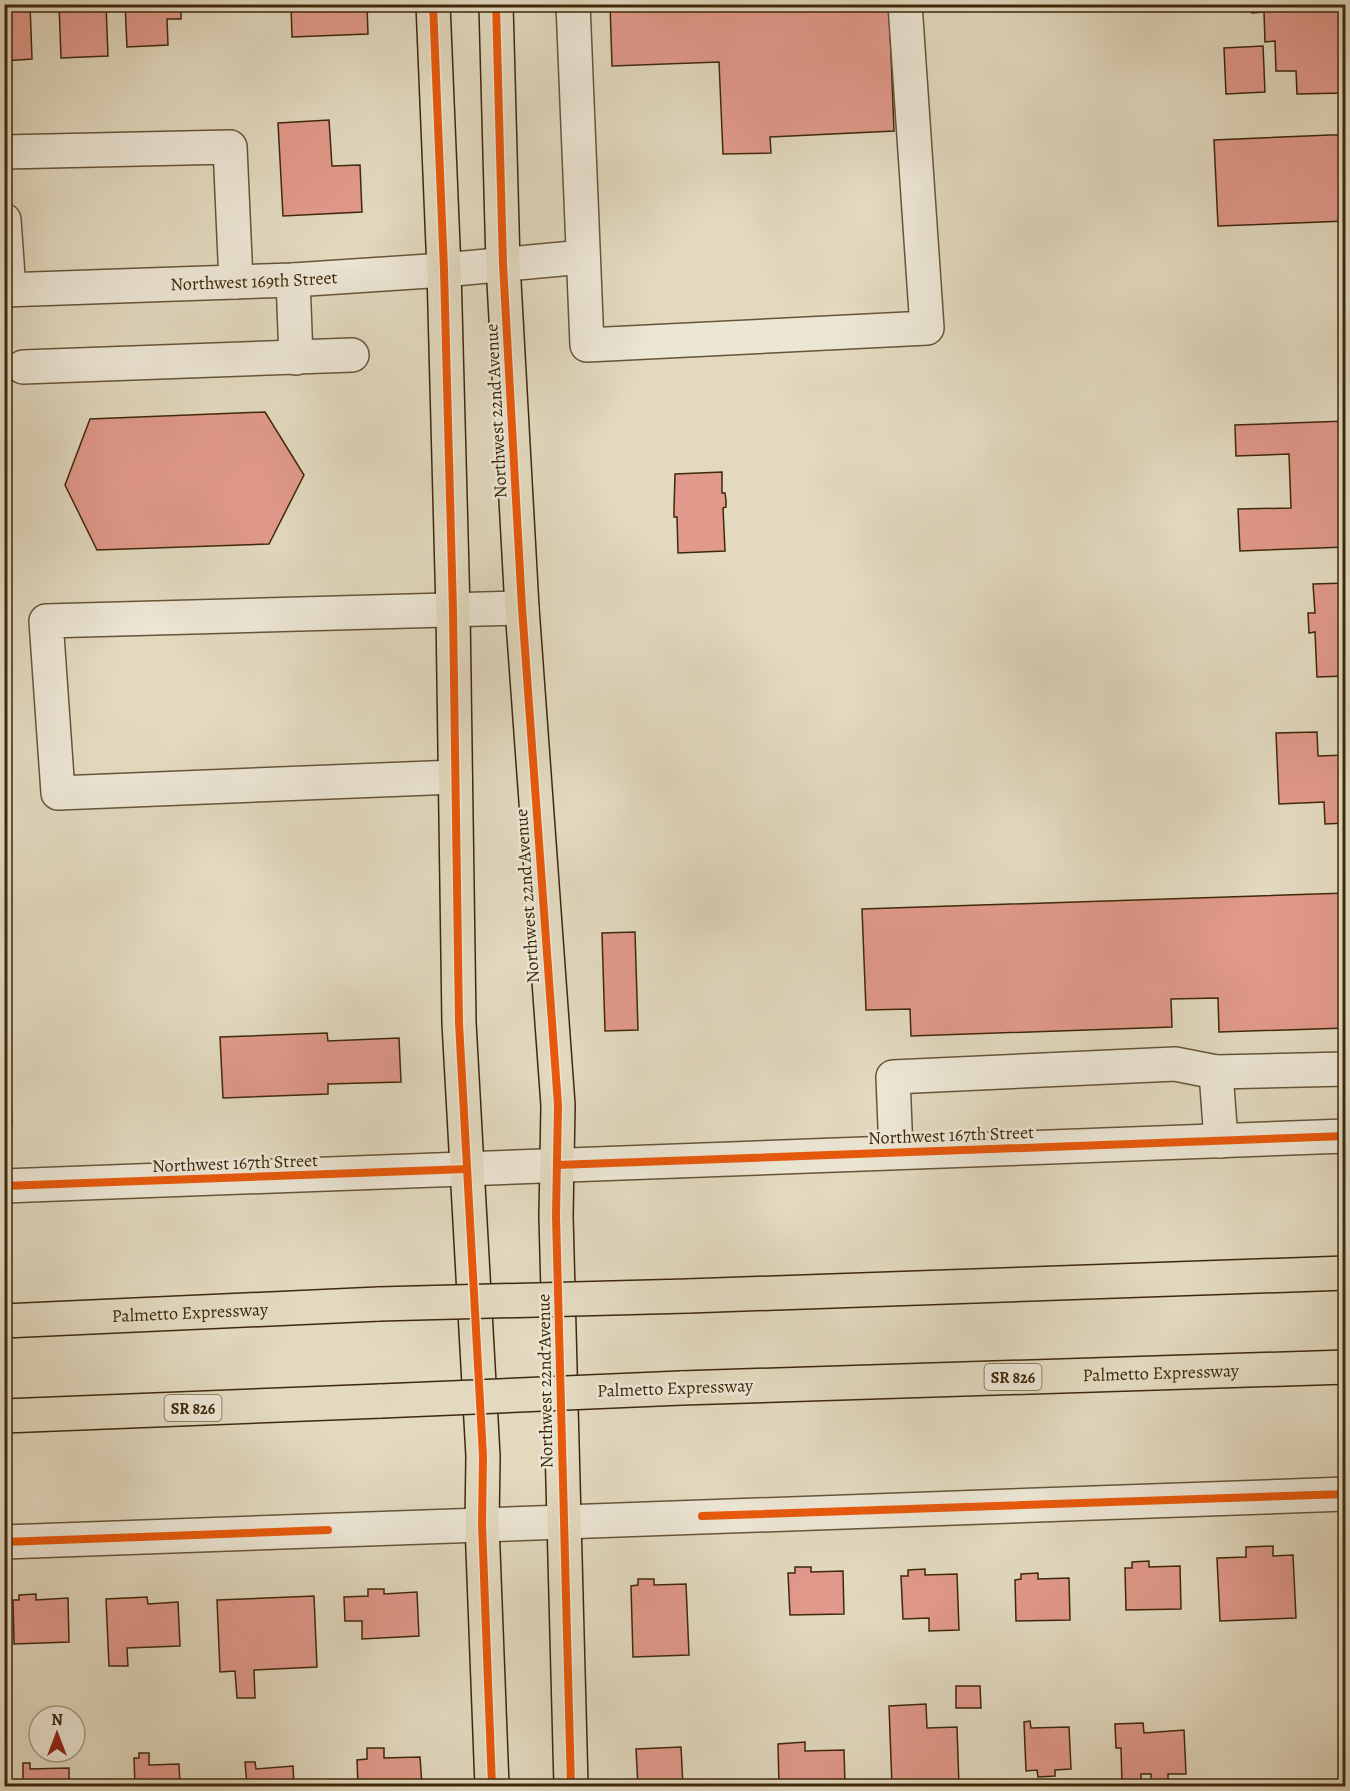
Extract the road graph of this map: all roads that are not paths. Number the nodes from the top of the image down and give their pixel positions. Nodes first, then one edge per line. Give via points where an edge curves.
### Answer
1 (433, 4) edge
2 (496, 4) edge
3 (573, 4) edge
4 (905, 4) edge
5 (4, 152) edge
6 (4, 220) edge
7 (583, 257) junction
8 (503, 264) junction
9 (444, 270) junction
10 (293, 280) junction
11 (236, 282) junction
12 (7, 290) edge
13 (352, 356) dead end
14 (296, 358) junction
15 (23, 368) dead end
16 (522, 608) junction
17 (453, 611) junction
18 (455, 777) junction
19 (1346, 1069) edge
20 (1216, 1072) junction
21 (1346, 1136) edge
22 (1221, 1141) junction
23 (896, 1152) junction
24 (557, 1164) junction
25 (467, 1169) junction
26 (4, 1186) edge
27 (1346, 1273) edge
28 (4, 1321) edge
29 (1346, 1367) edge
30 (4, 1416) edge
31 (1346, 1494) edge
32 (562, 1521) junction
33 (482, 1524) junction
34 (4, 1542) edge
35 (492, 1786) edge
36 (571, 1786) edge

1 - 9 main road
2 - 8 main road, Northwest 22nd Avenue
3 - 7 street
4 - 7 street via 927,328 587,345
5 - 11 street via 230,147
6 - 12 street
7 - 8 street, Northwest 169th Street
8 - 9 street, Northwest 169th Street
8 - 16 main road, Northwest 22nd Avenue
9 - 10 street, Northwest 169th Street
9 - 17 main road
10 - 11 street, Northwest 169th Street
10 - 14 street
11 - 12 street, Northwest 169th Street
13 - 14 street
14 - 15 street
16 - 17 street
16 - 24 main road, Northwest 22nd Avenue via 558,1105
17 - 18 main road
17 - 18 street via 46,621 58,793
18 - 25 main road via 459,1023
19 - 20 street
20 - 22 street
20 - 23 street via 1175,1064 893,1077
21 - 22 street, Northwest 167th Street
22 - 23 street, Northwest 167th Street
23 - 24 street, Northwest 167th Street
24 - 25 street, Northwest 167th Street
24 - 32 main road, Northwest 22nd Avenue
25 - 26 street, Northwest 167th Street
25 - 33 main road via 483,1456
27 - 28 main road, Palmetto Expressway, bridge via 379,1304
29 - 30 main road, Palmetto Expressway / SR 826, bridge via 681,1388
31 - 32 street
32 - 33 street
32 - 36 main road, Northwest 22nd Avenue
33 - 34 street
33 - 35 main road

